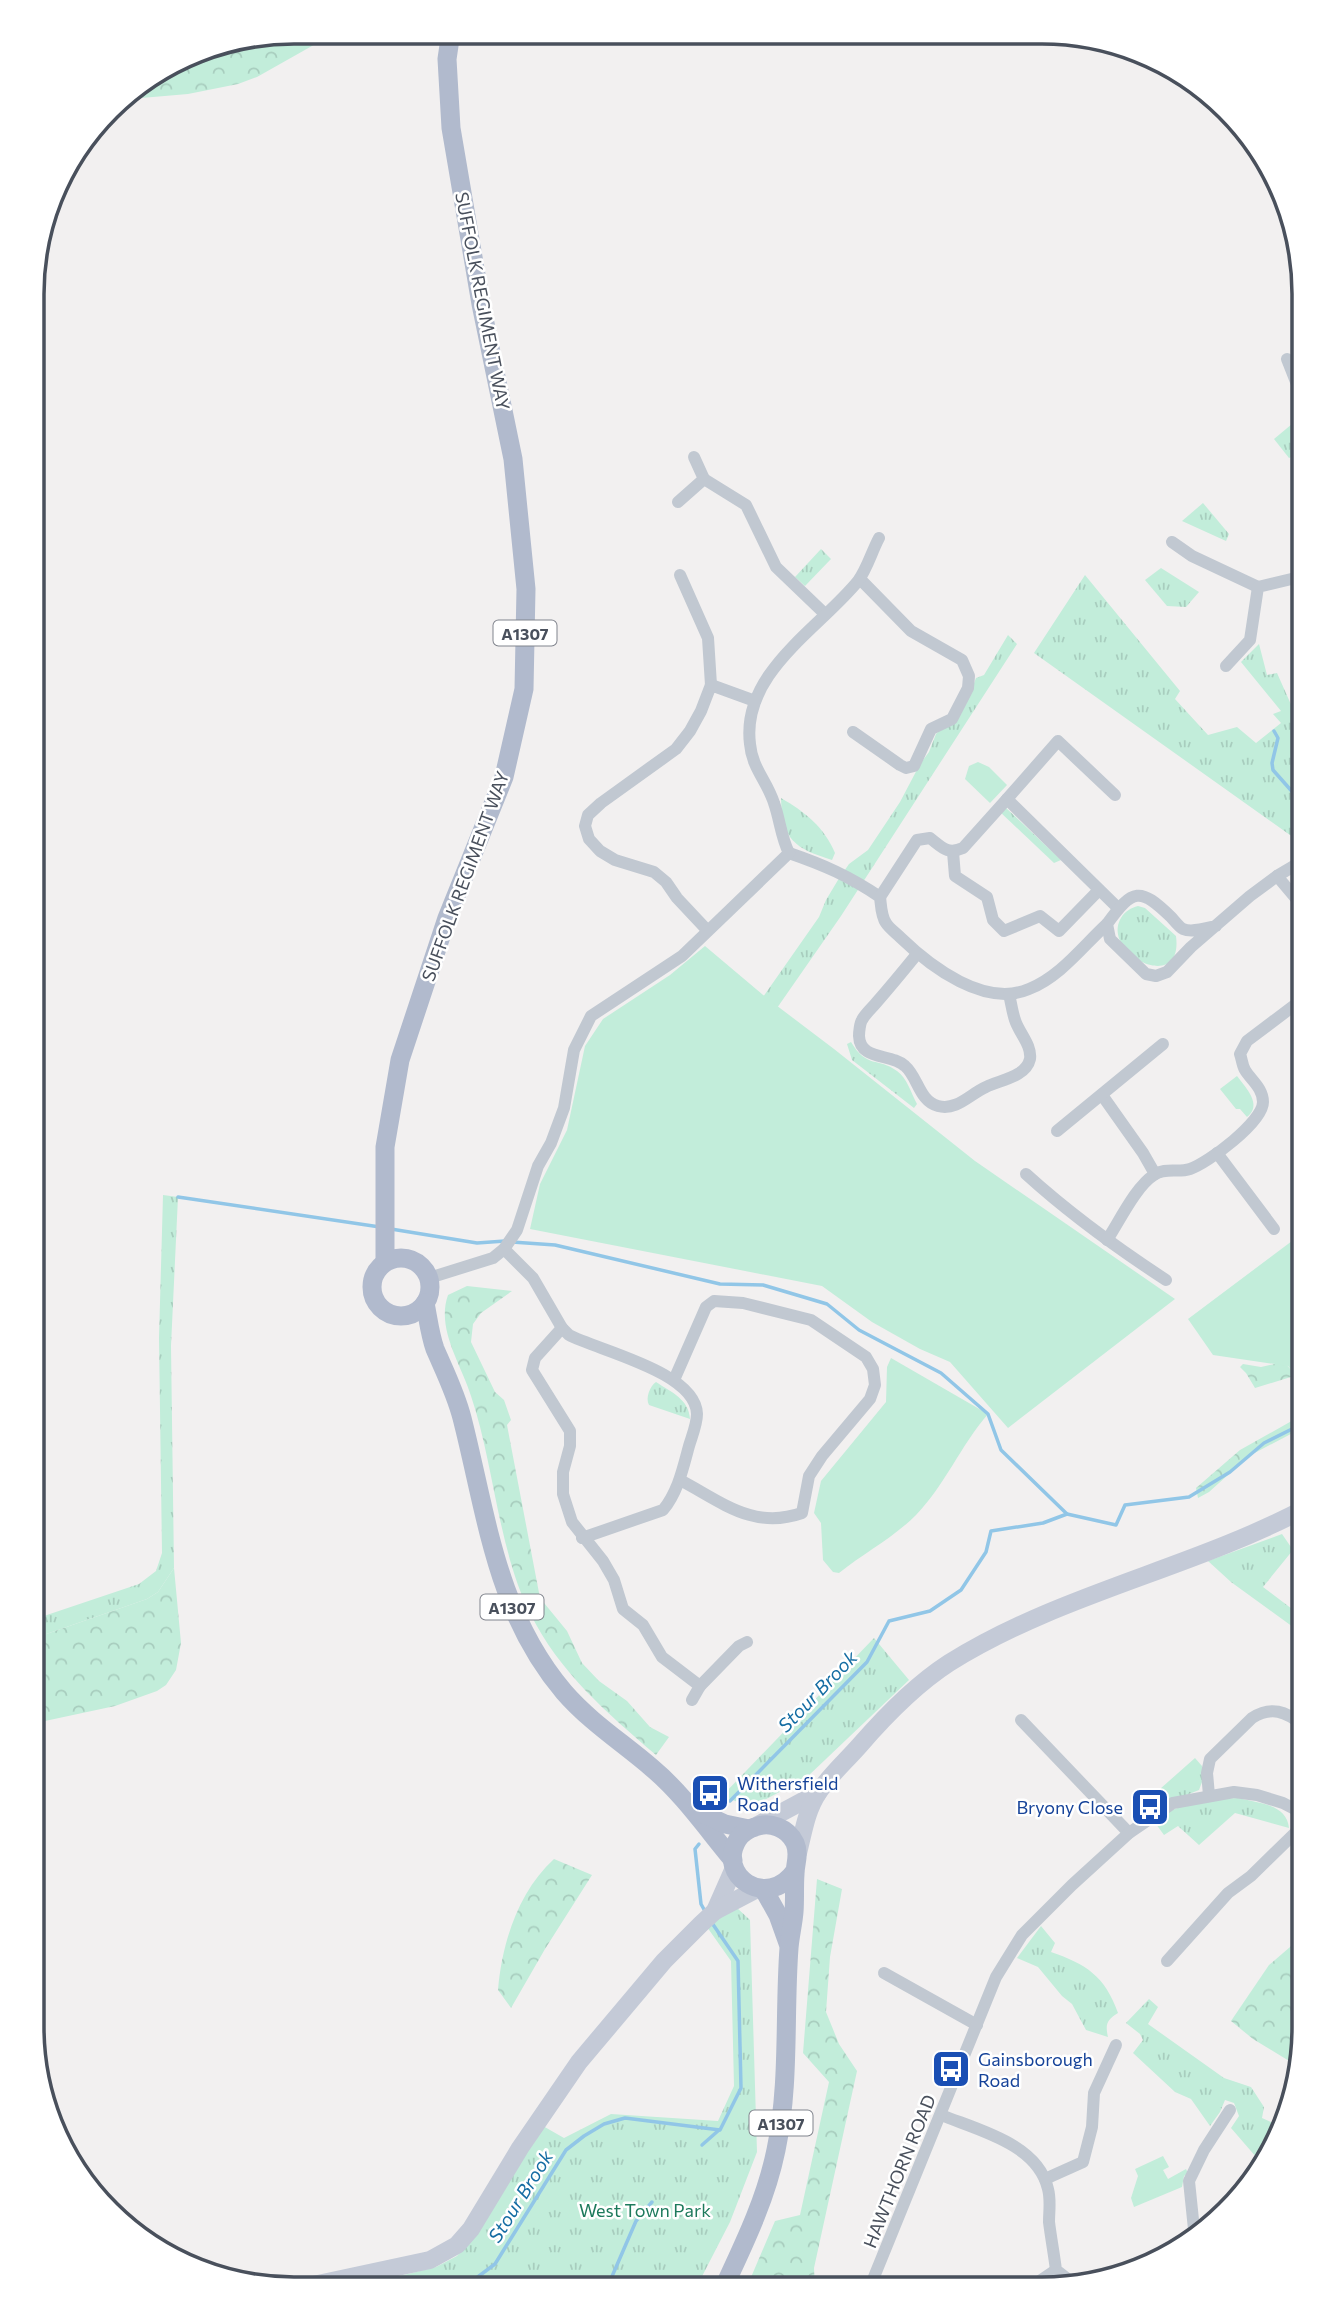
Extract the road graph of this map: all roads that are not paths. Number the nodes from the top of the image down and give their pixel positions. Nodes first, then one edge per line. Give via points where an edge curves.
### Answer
1 (449, 44) edge
2 (1287, 359) dead end
3 (1292, 372) edge
4 (694, 457) dead end
5 (704, 479) junction
6 (678, 502) dead end
7 (879, 538) dead end
8 (1172, 542) dead end
9 (680, 575) dead end
10 (860, 579) junction
11 (1292, 579) edge
12 (1258, 587) junction
13 (825, 614) junction
14 (1226, 666) dead end
15 (711, 685) junction
16 (755, 701) junction
17 (853, 732) dead end
18 (1115, 795) dead end
19 (1007, 799) junction
20 (953, 852) junction
21 (789, 853) junction
22 (1292, 867) edge
23 (1277, 876) junction
24 (1099, 890) junction
25 (1292, 894) edge
26 (880, 897) junction
27 (1118, 908) junction
28 (1107, 924) junction
29 (1216, 926) junction
30 (1183, 929) junction
31 (707, 930) junction
32 (1191, 947) junction
33 (917, 954) junction
34 (1009, 994) junction
35 (1292, 1007) edge
36 (1163, 1044) dead end
37 (1102, 1095) junction
38 (1057, 1131) dead end
39 (1217, 1153) junction
40 (1026, 1174) dead end
41 (1155, 1174) junction
42 (388, 1227) junction
43 (1274, 1228) dead end
44 (1107, 1240) junction
45 (505, 1248) junction
46 (407, 1258) junction
47 (385, 1262) junction
48 (429, 1278) junction
49 (1166, 1280) dead end
50 (425, 1303) junction
51 (401, 1317) junction
52 (562, 1328) junction
53 (435, 1347) junction
54 (674, 1380) junction
55 (680, 1480) junction
56 (1292, 1516) edge
57 (582, 1538) junction
58 (747, 1642) dead end
59 (700, 1686) junction
60 (692, 1700) dead end
61 (1292, 1717) edge
62 (1021, 1720) dead end
63 (818, 1793) junction
64 (1209, 1795) junction
65 (690, 1808) junction
66 (1292, 1808) edge
67 (754, 1827) junction
68 (1129, 1833) junction
69 (1292, 1836) edge
70 (796, 1862) junction
71 (734, 1864) junction
72 (760, 1889) junction
73 (710, 1916) junction
74 (789, 1947) junction
75 (1167, 1961) dead end
76 (884, 1973) dead end
77 (977, 2025) junction
78 (1116, 2045) dead end
79 (1230, 2110) dead end
80 (941, 2115) junction
81 (1045, 2179) junction
82 (1194, 2227) edge
83 (1056, 2270) junction
84 (1064, 2276) edge
85 (354, 2277) edge
86 (728, 2277) edge
87 (874, 2277) edge
88 (1046, 2277) edge

1 - 42 main road, SUFFOLK REGIMENT WAY / A1307 via 451,128 513,459 526,589 524,688 504,777 447,918 400,1060 385,1147
2 - 3 street
4 - 5 street
5 - 6 street
5 - 13 street via 746,505 776,567
7 - 10 street
8 - 12 street
9 - 15 street via 708,638
10 - 13 street
10 - 17 street via 911,631 962,660 969,676 952,719 931,729 914,765 900,765
11 - 12 street
12 - 14 street via 1250,640
13 - 16 street via 777,664
15 - 16 street
15 - 31 street via 701,711 676,749 601,803 588,815 585,826 600,851 660,877
16 - 21 street via 750,726 752,758 773,800
18 - 19 street via 1058,741
19 - 20 street via 963,848
19 - 24 street
20 - 24 street via 955,876 987,897 993,920 1004,930 1040,916 1059,931
20 - 26 street via 930,838 917,841
21 - 26 street via 831,867
21 - 31 street
22 - 23 street
23 - 25 street
23 - 29 street
24 - 27 street
26 - 33 street via 885,922
27 - 28 street
27 - 30 street via 1132,897 1145,896
28 - 32 street via 1110,939 1146,974 1167,972
28 - 34 street via 1044,981
29 - 30 street
29 - 32 street
30 - 32 street
31 - 45 street via 675,962 591,1016 574,1050 564,1108 517,1230
33 - 34 street via 977,989
33 - 34 street via 862,1020 859,1036 862,1047 873,1055 904,1065 920,1092 939,1107 964,1101 1024,1070 1030,1060 1029,1048
35 - 39 street via 1247,1041 1240,1054 1263,1102 1246,1129
36 - 37 street
37 - 38 street
37 - 41 street
39 - 41 street via 1185,1171 1169,1169
39 - 43 street
40 - 44 street
41 - 44 street via 1144,1183
42 - 46 main road
42 - 47 main road, SUFFOLK REGIMENT WAY
44 - 49 street
45 - 48 street via 478,1264
45 - 52 street via 533,1278
46 - 47 main road
46 - 48 main road via 424,1268
47 - 51 main road via 371,1285 373,1296 387,1313
48 - 50 main road
50 - 51 main road
50 - 53 main road
51 - 53 main road
52 - 54 street via 584,1343
52 - 57 street via 535,1358 532,1370 570,1431 563,1494
53 - 65 main road, A1307 via 461,1414 497,1566 520,1626 565,1692
54 - 55 street via 695,1404 697,1415
54 - 55 street via 706,1307 714,1301 743,1303 811,1320 866,1357 875,1385 870,1399 809,1476 802,1513 784,1519 747,1516
55 - 57 street via 663,1510
56 - 63 street via 1054,1611 947,1664 878,1724
57 - 59 street via 614,1580 623,1609 643,1625 662,1657
58 - 59 street
59 - 60 street
61 - 64 street via 1279,1711 1252,1718 1210,1759
62 - 68 street
63 - 67 street
63 - 70 street
64 - 66 street, HAWTHORN ROAD via 1257,1795
64 - 68 street, HAWTHORN ROAD via 1173,1803
65 - 67 main road via 725,1824
65 - 71 main road
67 - 70 main road via 784,1830 791,1837
67 - 71 main road via 736,1842
68 - 77 street, HAWTHORN ROAD via 1022,1935 996,1978
69 - 75 street via 1228,1893
70 - 72 main road via 782,1885
70 - 74 main road, A1307
71 - 72 main road, A1307 via 747,1884
71 - 73 street
72 - 73 street
72 - 74 main road, A1307 via 778,1915
73 - 85 street via 664,1961 579,2062 457,2245 430,2260
74 - 86 main road, A1307 via 785,2089 776,2151 758,2209
76 - 77 street
77 - 80 street, HAWTHORN ROAD
78 - 81 street via 1094,2093 1093,2127 1083,2162
79 - 82 street via 1189,2181
80 - 81 street via 1014,2144
80 - 87 street, HAWTHORN ROAD
81 - 83 street
83 - 84 street
83 - 88 street

